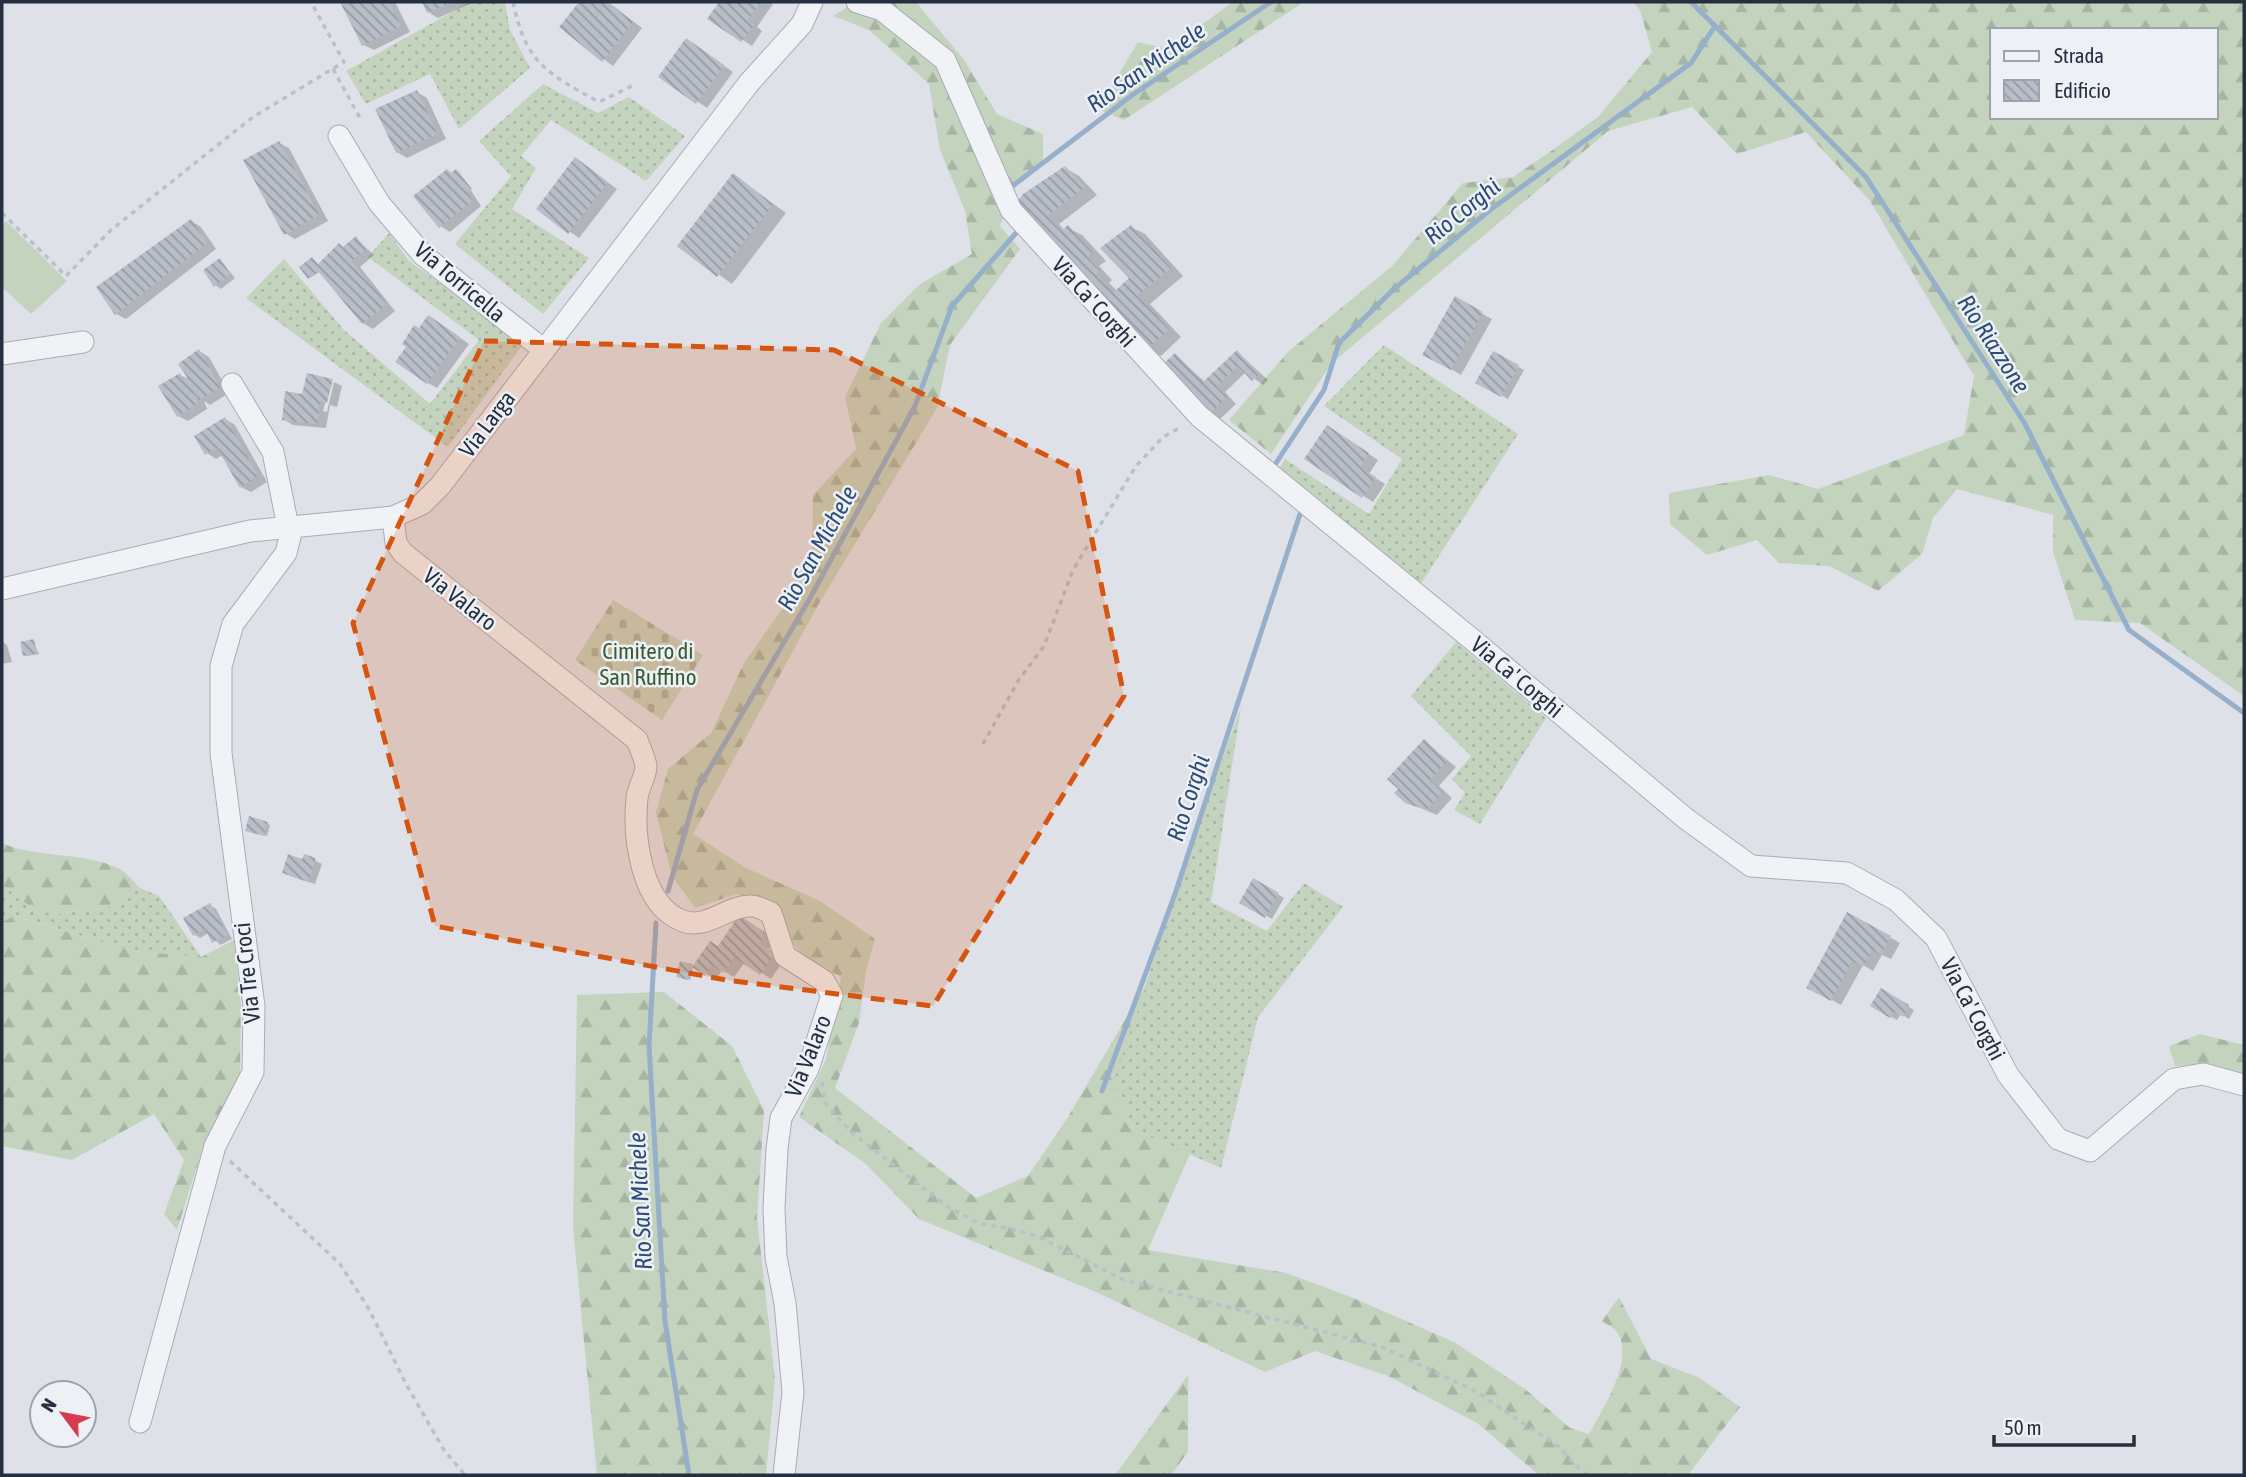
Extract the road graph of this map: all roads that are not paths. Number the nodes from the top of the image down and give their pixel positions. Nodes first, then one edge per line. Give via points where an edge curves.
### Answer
1 (812, 2) edge
2 (857, 2) edge
3 (339, 136) dead end
4 (83, 342) dead end
5 (544, 350) junction
6 (2, 354) edge
7 (232, 384) dead end
8 (393, 517) junction
9 (288, 526) junction
10 (2, 589) edge
11 (2244, 1086) edge
12 (140, 1422) dead end
13 (784, 1475) edge

1 - 5 street, Via Larga via 803,23 749,83
2 - 11 street, Via Ca' Corghi via 882,10 945,60 1011,210 1199,416 1685,818 1751,866 1847,873 1896,900 1937,938 2008,1075 2058,1139 2090,1151 2174,1079 2203,1074
3 - 5 street, Via Torricella via 379,203 423,255
4 - 6 street
5 - 8 street, Via Larga via 440,486 422,504
7 - 9 street via 273,452
8 - 9 street, Via Larga
8 - 13 street, Via Valaro via 396,543 403,553 637,740 646,767 637,797 638,836 651,896 685,922 708,921 733,908 752,906 771,913 785,956 824,981 832,995 817,1047 781,1118 777,1149 776,1256 793,1392
9 - 10 street, Via Larga via 219,537
9 - 12 street, Via Tre Croci via 286,553 233,624 220,696 225,795 254,1006 253,1072 215,1146

